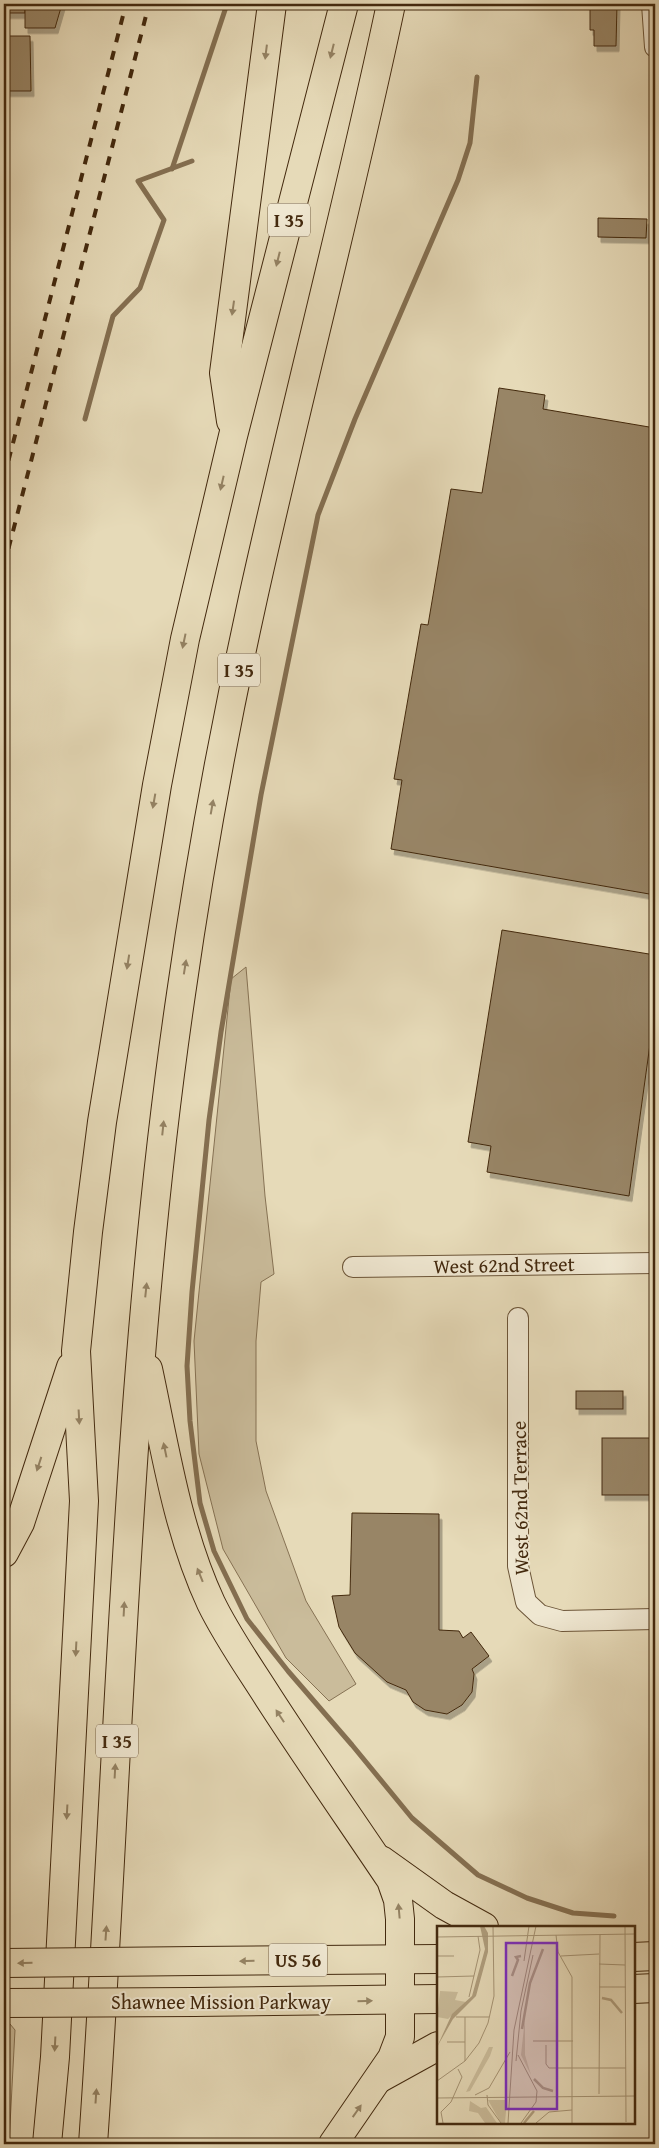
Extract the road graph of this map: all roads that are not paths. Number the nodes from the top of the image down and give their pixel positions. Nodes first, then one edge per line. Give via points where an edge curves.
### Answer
1 (272, 4) edge
2 (344, 4) edge
3 (652, 4) edge
4 (390, 7) edge
5 (655, 47) edge
6 (233, 436) junction
7 (655, 1263) edge
8 (353, 1266) dead end
9 (518, 1318) dead end
10 (142, 1338) junction
11 (76, 1351) junction
12 (4, 1553) edge
13 (655, 1619) edge
14 (374, 1856) junction
15 (482, 1926) edge
16 (634, 1956) edge
17 (655, 1956) edge
18 (401, 1959) junction
19 (437, 1959) edge
20 (4, 1964) edge
21 (655, 1988) edge
22 (634, 1989) edge
23 (437, 1999) edge
24 (401, 2000) junction
25 (4, 2003) edge
26 (437, 2047) edge
27 (380, 2078) junction
28 (47, 2144) edge
29 (93, 2144) edge
30 (333, 2144) edge

1 -> 6 highway via 224,373
2 -> 6 highway, I 35
3 - 5 street
10 -> 4 highway, I 35 via 170,1071 222,752 255,591
6 -> 11 highway, I 35 via 184,639 157,785 102,1122
7 - 8 street, West 62nd Street
9 - 13 street, West 62nd Terrace via 518,1566 526,1602 540,1615 562,1621
14 -> 10 highway via 235,1646 212,1604 192,1555 175,1498
29 -> 10 highway, I 35 via 133,1443
11 -> 12 highway via 20,1523
11 -> 28 highway, I 35 via 84,1501 55,2057
14 - 15 highway via 444,1905
18 -> 14 highway via 398,1900 391,1880
16 - 17 highway
18 - 19 highway, Shawnee Mission Parkway / US 56
18 -> 20 highway, Shawnee Mission Parkway / US 56, bridge
18 - 24 highway
21 - 22 highway
23 - 24 highway, Shawnee Mission Parkway
25 -> 24 highway, Shawnee Mission Parkway, bridge
24 - 27 highway via 400,2037
26 - 27 highway
30 -> 27 highway

